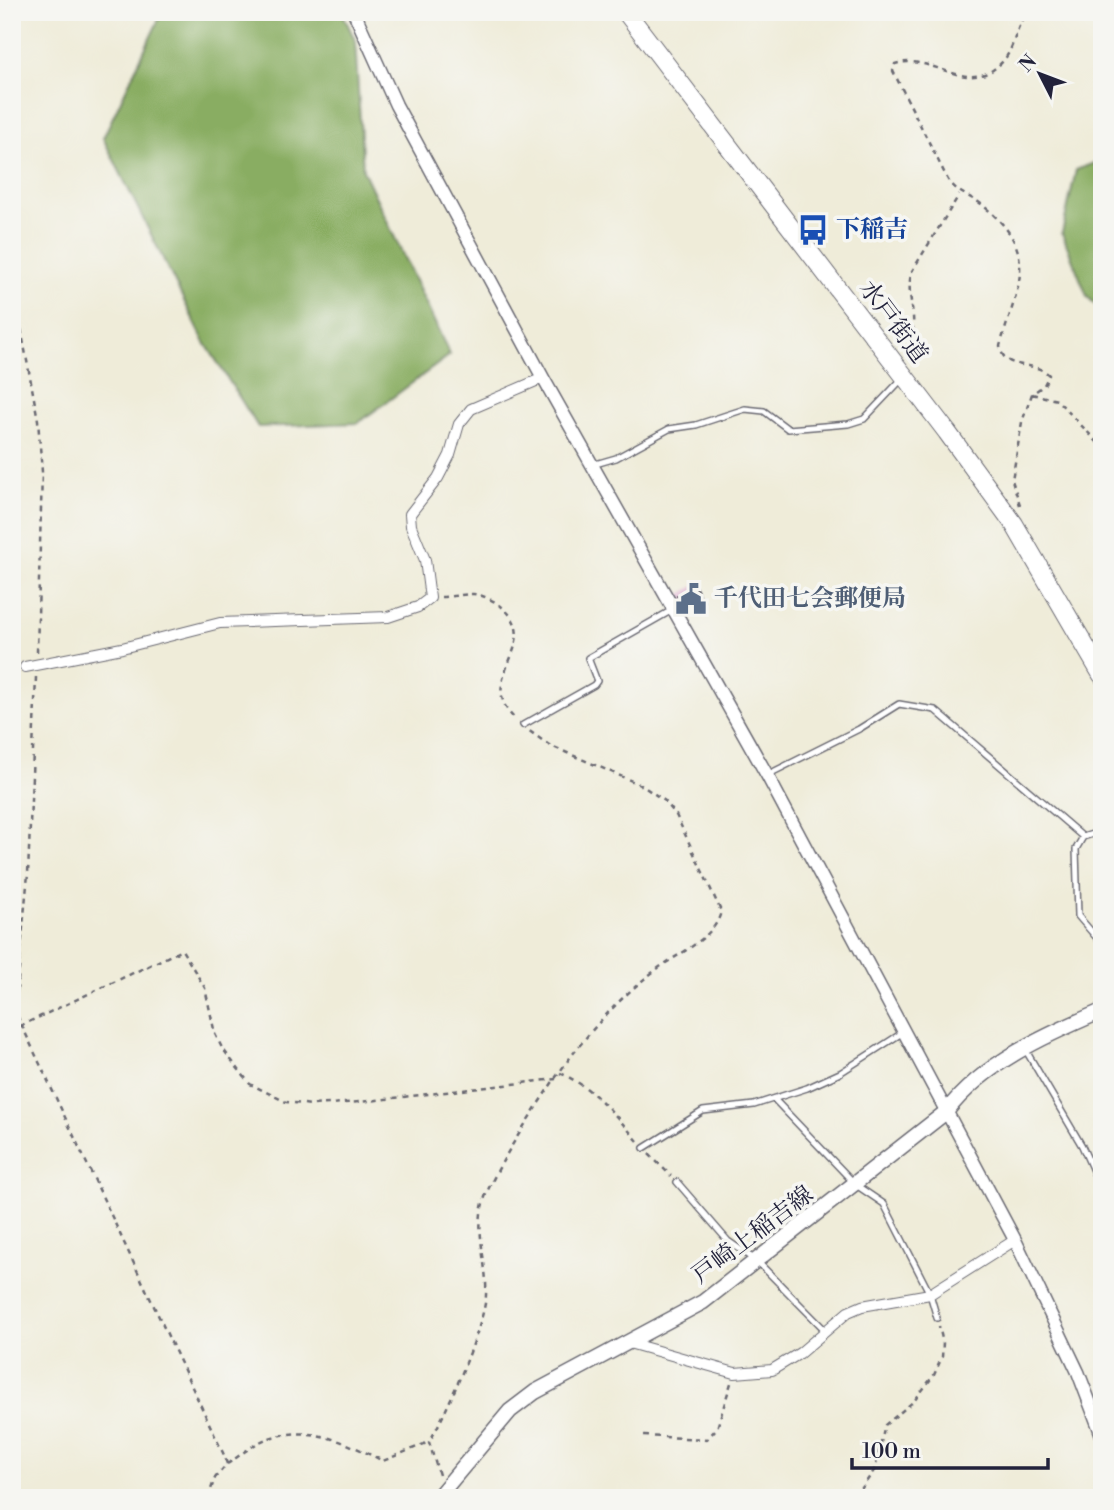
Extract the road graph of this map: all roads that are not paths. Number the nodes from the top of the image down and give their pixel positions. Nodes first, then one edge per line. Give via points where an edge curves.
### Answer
1 (354, 12) edge
2 (626, 12) edge
3 (904, 377) junction
4 (543, 378) junction
5 (592, 465) junction
6 (674, 609) junction
7 (25, 667) dead end
8 (1102, 675) edge
9 (523, 725) road end
10 (767, 775) junction
11 (1102, 831) edge
12 (1083, 837) junction
13 (1102, 944) edge
14 (1100, 1014) edge
15 (904, 1032) junction
16 (1025, 1049) junction
17 (774, 1099) junction
18 (946, 1112) junction
19 (644, 1148) road end
20 (677, 1182) road end
21 (856, 1185) junction
22 (1102, 1191) edge
23 (1015, 1240) junction
24 (757, 1261) junction
25 (930, 1294) junction
26 (937, 1318) road end
27 (826, 1331) junction
28 (629, 1343) junction
29 (1102, 1435) edge
30 (441, 1493) edge

1 - 4 street via 396,105
2 - 3 highway, 水戸街道
3 - 5 lane via 864,419 848,424 788,429 764,411 745,409 696,425 673,427 616,458
3 - 8 highway, 水戸街道 via 1014,524
4 - 5 street
4 - 7 street via 471,408 459,424 438,478 410,514 425,560 430,598 418,607 388,617 220,623
5 - 6 street
6 - 9 lane via 588,658 597,681 594,685
6 - 10 street
10 - 12 lane via 899,704 935,710
10 - 15 street
11 - 12 lane
12 - 13 lane via 1076,849 1078,916
14 - 16 main road, 戸崎上稲吉線
15 - 17 lane via 840,1073
15 - 18 street
16 - 18 main road, 戸崎上稲吉線 via 981,1075
16 - 22 lane via 1082,1146
17 - 19 lane via 703,1111
17 - 21 lane
18 - 21 main road, 戸崎上稲吉線
18 - 23 street
20 - 24 lane via 728,1241
21 - 24 main road, 戸崎上稲吉線
21 - 25 lane via 891,1213
23 - 25 street
23 - 29 street via 1078,1372
24 - 27 lane
24 - 28 main road, 戸崎上稲吉線 via 703,1303
25 - 26 lane
25 - 27 street via 855,1308
27 - 28 street via 781,1366 760,1373 734,1373
28 - 30 main road, 戸崎上稲吉線 via 560,1377 510,1411

